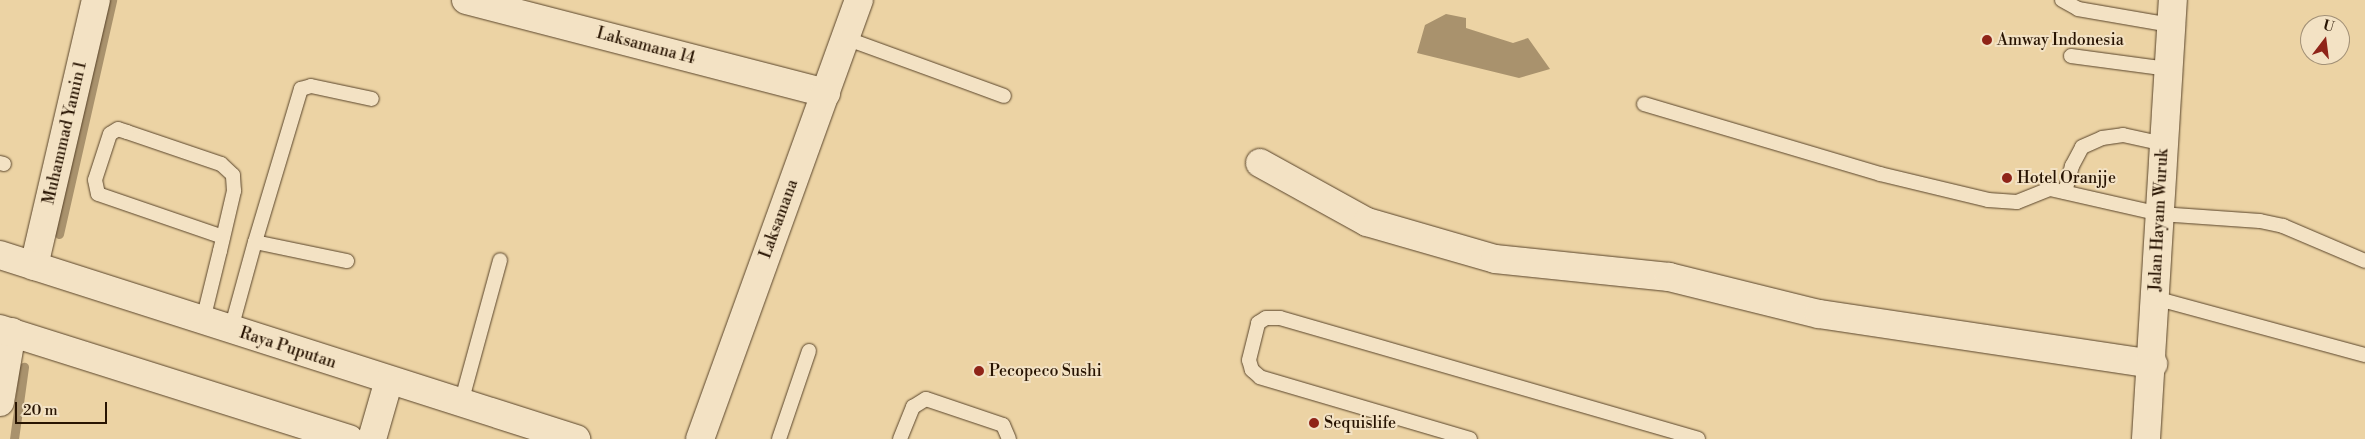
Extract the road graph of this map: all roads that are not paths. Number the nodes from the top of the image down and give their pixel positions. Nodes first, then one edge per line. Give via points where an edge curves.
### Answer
1 (96, 0) edge
2 (466, 0) edge
3 (859, 0) edge
4 (2062, 0) edge
5 (2172, 12) edge
6 (845, 38) junction
7 (2071, 56) dead end
8 (2168, 68) junction
9 (826, 93) junction
10 (1004, 96) dead end
11 (372, 99) dead end
12 (1644, 104) dead end
13 (2164, 144) junction
14 (1260, 163) dead end
15 (2065, 192) junction
16 (2160, 214) junction
17 (223, 237) junction
18 (254, 242) junction
19 (0, 255) edge
20 (500, 260) dead end
21 (347, 261) dead end
22 (2365, 261) edge
23 (34, 266) junction
24 (2155, 298) junction
25 (203, 320) junction
26 (231, 330) junction
27 (6, 331) edge
28 (809, 351) dead end
29 (2365, 355) edge
30 (2153, 364) junction
31 (389, 380) junction
32 (0, 402) edge
33 (461, 403) junction
34 (348, 439) edge
35 (372, 439) edge
36 (576, 439) edge
37 (700, 439) edge
38 (779, 439) edge
39 (900, 439) edge
40 (1009, 439) edge
41 (1470, 439) edge
42 (1698, 439) edge
43 (2146, 439) edge

1 - 23 street, Muhammad Yamin 1
2 - 9 street, Laksamana 14
3 - 6 street, Laksamana
4 - 5 lane via 2078,9
5 - 8 street, Jalan Hayam Wuruk
6 - 9 street, Laksamana
6 - 10 lane
7 - 8 lane
8 - 13 street, Jalan Hayam Wuruk
9 - 37 street, Laksamana
11 - 18 lane via 311,86 300,90
12 - 15 lane via 1880,174 1988,200 2017,202 2050,189
13 - 15 lane via 2123,135 2102,138 2082,147 2072,166
13 - 16 street, Jalan Hayam Wuruk
14 - 30 street via 1367,222 1495,259 1668,278 1819,314
15 - 16 lane
16 - 22 lane via 2270,223
16 - 24 street, Jalan Hayam Wuruk
17 - 17 lane via 98,194 95,180 110,134 118,129 221,164 233,174 234,191
17 - 25 lane
18 - 21 lane
18 - 26 lane
19 - 23 street, Raya Puputan
20 - 33 lane
23 - 25 street, Raya Puputan
24 - 29 lane
24 - 30 street, Jalan Hayam Wuruk
25 - 26 street, Raya Puputan
26 - 31 street, Raya Puputan
27 - 32 street
27 - 34 street
28 - 38 lane
30 - 43 street, Jalan Hayam Wuruk
31 - 33 street, Raya Puputan
31 - 35 street
33 - 36 street, Raya Puputan
39 - 40 lane via 912,407 926,399 1003,425
41 - 42 lane via 1260,377 1252,370 1249,360 1258,324 1266,318 1280,318

